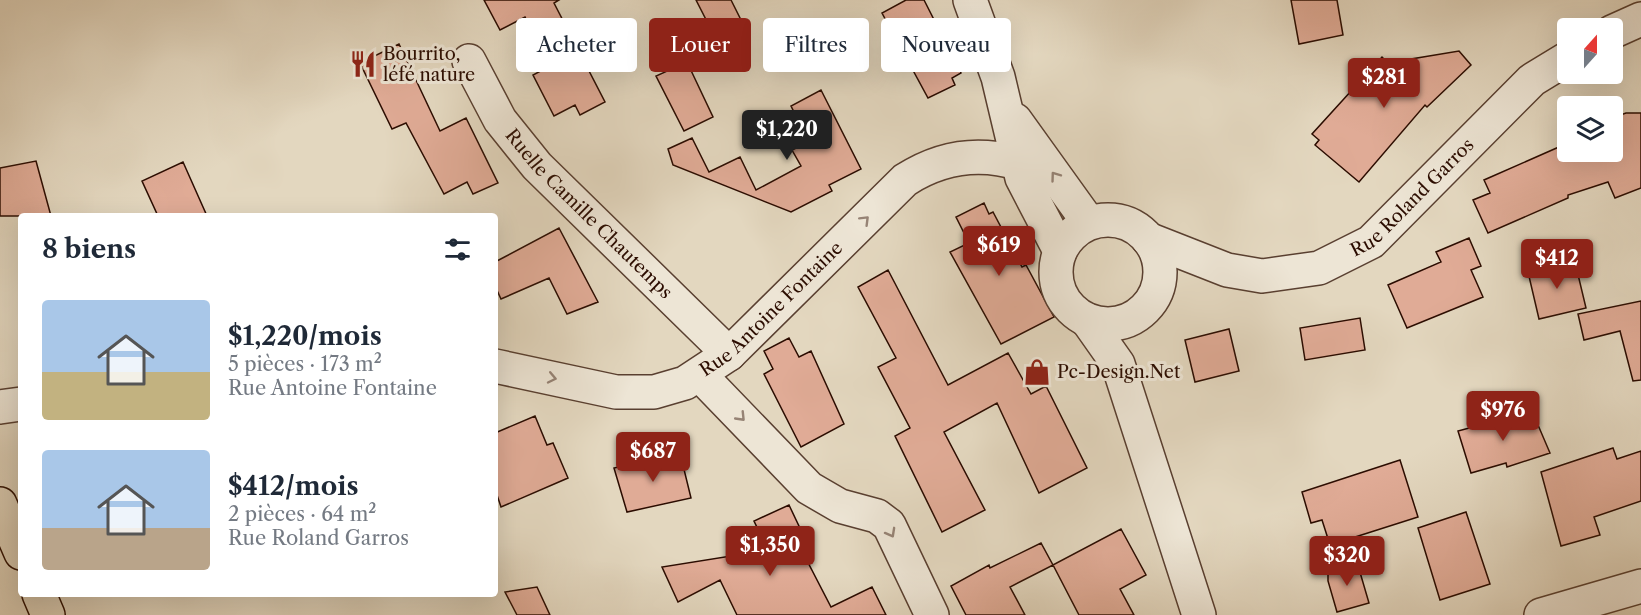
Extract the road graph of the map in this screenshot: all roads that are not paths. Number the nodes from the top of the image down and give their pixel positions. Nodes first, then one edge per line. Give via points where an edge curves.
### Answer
1 (970, 0) edge
2 (1641, 19) edge
3 (1623, 27) edge
4 (468, 61) dead end
5 (1557, 65) edge
6 (1007, 109) junction
7 (1020, 164) junction
8 (1089, 223) junction
9 (1148, 239) junction
10 (1059, 251) junction
11 (1227, 270) junction
12 (1159, 282) junction
13 (1087, 320) junction
14 (1123, 322) junction
15 (729, 354) junction
16 (1118, 364) junction
17 (498, 367) edge
18 (700, 375) junction
19 (18, 404) edge
20 (0, 407) edge
21 (0, 504) edge
22 (18, 546) edge
23 (1641, 586) edge
24 (40, 597) edge
25 (1607, 606) edge
26 (48, 615) edge
27 (932, 615) edge
28 (1199, 615) edge
29 (1541, 615) edge

1 - 6 street
2 - 3 street
4 - 15 street, Ruelle Camille Chautemps via 500,120 537,166
5 - 11 street, Rue Roland Garros via 1533,80 1371,242 1320,268 1262,276
6 - 7 street
8 -> 6 street
7 - 10 street via 1022,178
15 -> 7 street, Rue Antoine Fontaine via 905,180 949,159 1000,159
8 - 9 street via 1117,221 1134,227
8 - 10 street via 1067,239
9 - 11 street, Rue Roland Garros
9 - 12 street via 1160,267
10 - 13 street via 1056,284 1073,311
11 - 12 street, Rue Roland Garros
12 - 14 street via 1147,307
13 - 14 street
13 - 16 street
14 - 16 street
15 - 18 street, Rue Antoine Fontaine
16 - 28 street
17 -> 18 street, Rue Antoine Fontaine via 616,392 654,392
18 -> 27 street via 809,488 840,506 877,516 889,525
19 - 20 street
21 - 22 main road
23 - 25 street
24 - 26 main road
25 - 29 street

